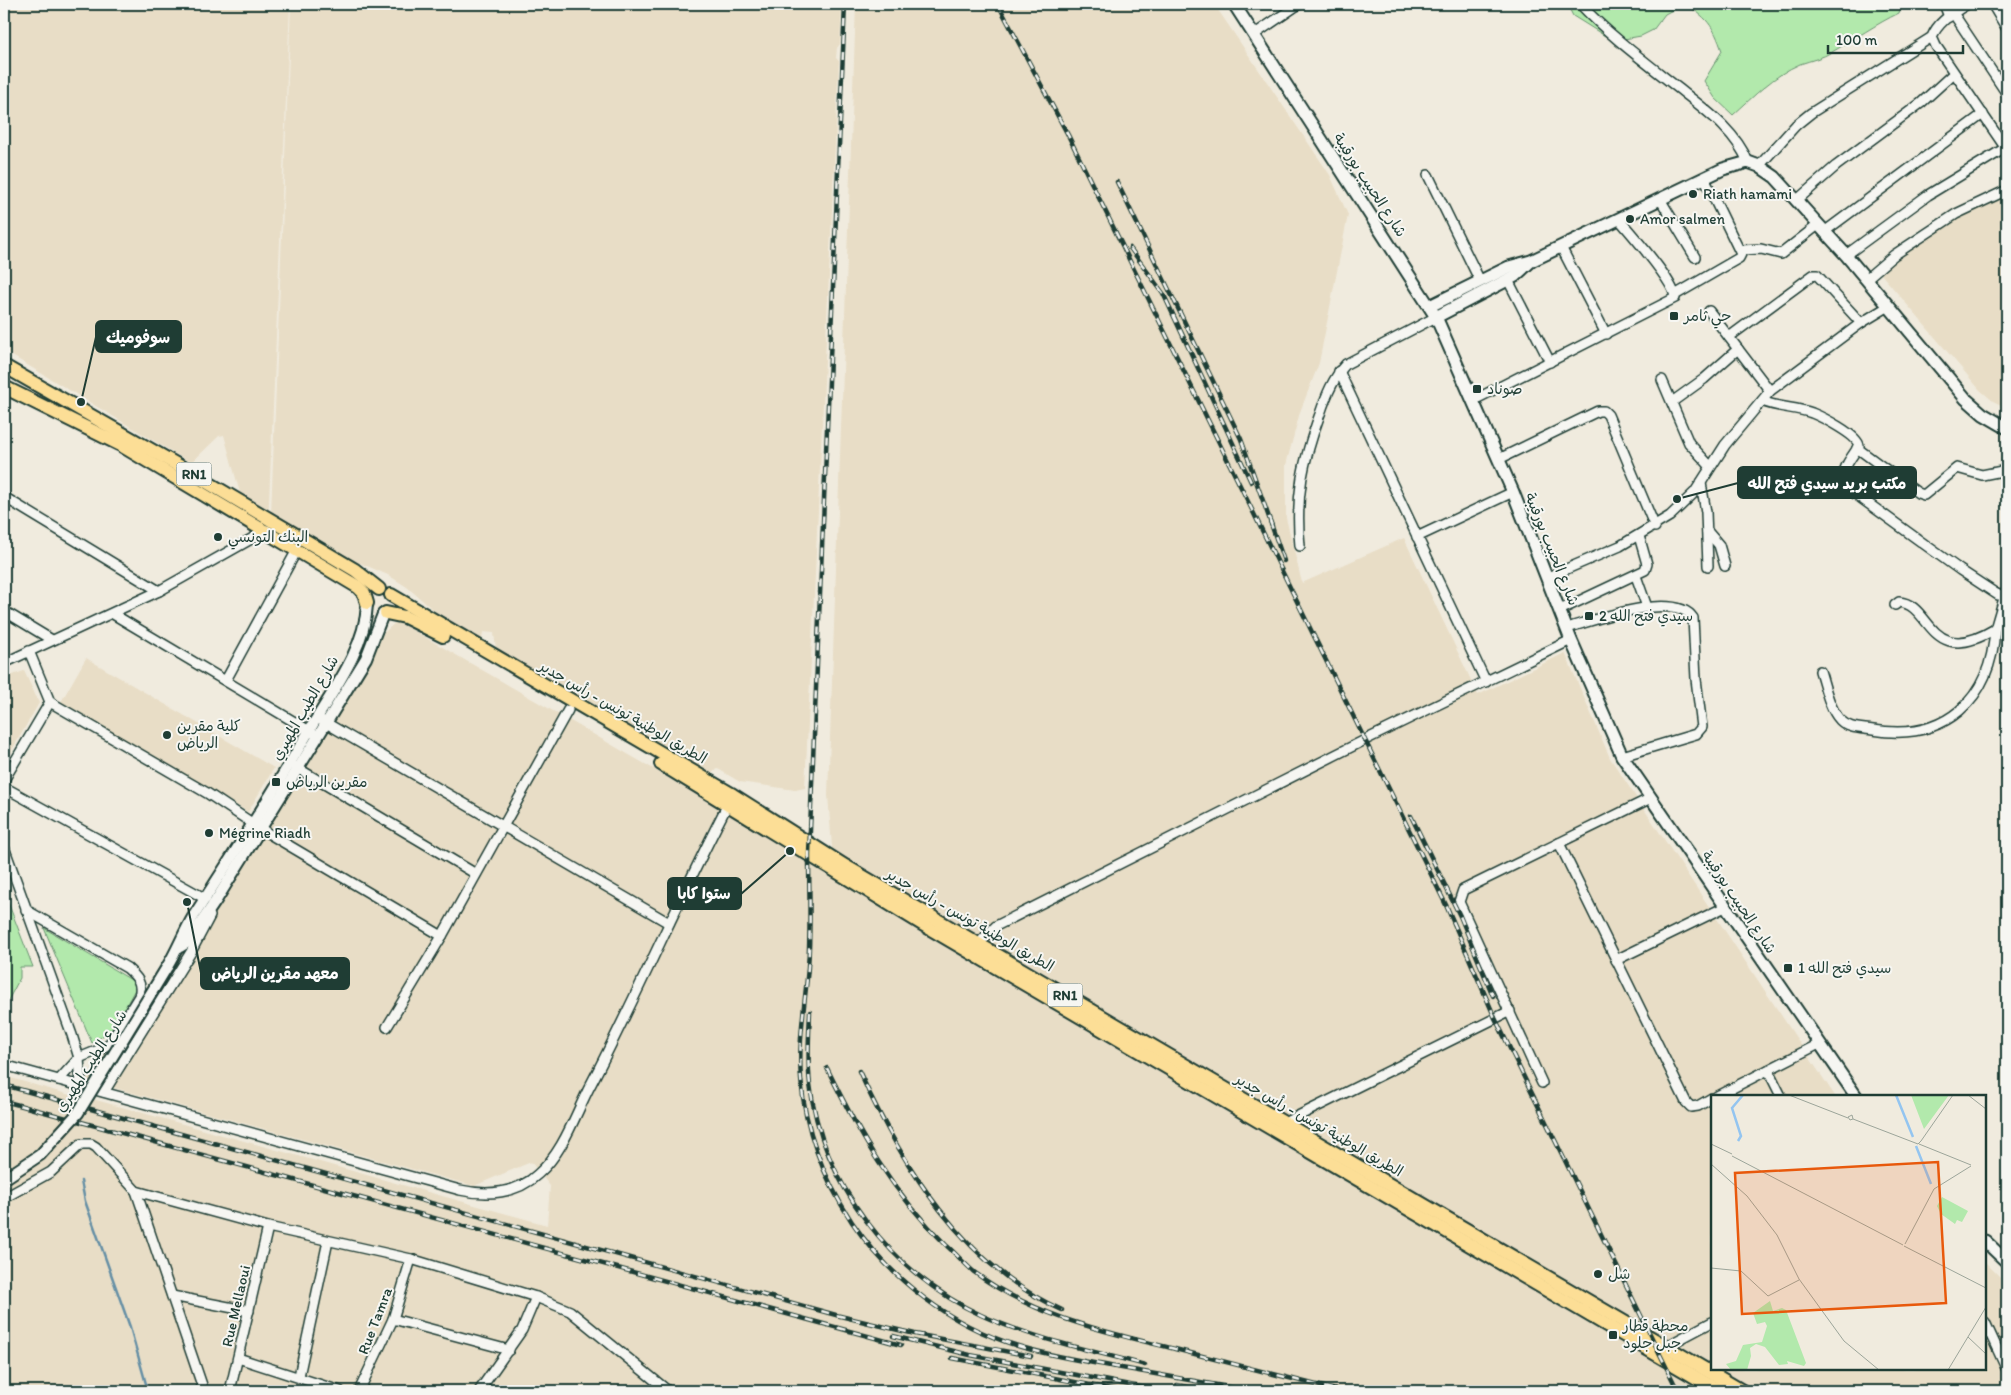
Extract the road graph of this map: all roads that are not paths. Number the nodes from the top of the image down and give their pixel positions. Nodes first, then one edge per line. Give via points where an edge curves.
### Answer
1 (1234, 4) edge
2 (1299, 4) edge
3 (1580, 4) edge
4 (1944, 4) edge
5 (1968, 4) edge
6 (1992, 4) edge
7 (1951, 15) junction
8 (2006, 26) edge
9 (1255, 34) junction
10 (1932, 37) junction
11 (1954, 73) junction
12 (2007, 94) edge
13 (1983, 114) junction
14 (2007, 148) edge
15 (1748, 162) junction
16 (1759, 166) junction
17 (1428, 175) dead end
18 (1704, 178) junction
19 (2007, 190) edge
20 (1660, 199) junction
21 (1796, 201) junction
22 (1619, 219) junction
23 (1821, 228) junction
24 (1561, 247) junction
25 (1741, 250) junction
26 (1846, 255) junction
27 (1695, 258) dead end
28 (1531, 261) junction
29 (1866, 279) junction
30 (1508, 280) junction
31 (1480, 281) junction
32 (1675, 295) junction
33 (1430, 306) junction
34 (1889, 306) junction
35 (1710, 311) dead end
36 (1436, 317) junction
37 (1861, 323) junction
38 (1606, 334) junction
39 (1729, 337) junction
40 (1738, 349) junction
41 (1550, 362) junction
42 (4, 366) edge
43 (1338, 372) junction
44 (1662, 380) dead end
45 (4, 386) edge
46 (1770, 391) junction
47 (1474, 400) junction
48 (1762, 401) junction
49 (1672, 402) junction
50 (2007, 428) edge
51 (1857, 448) junction
52 (1499, 459) junction
53 (1710, 466) junction
54 (2007, 470) edge
55 (1701, 483) junction
56 (1513, 492) junction
57 (4, 497) edge
58 (1655, 527) junction
59 (267, 530) junction
60 (1707, 531) junction
61 (1639, 536) junction
62 (1418, 537) junction
63 (1300, 546) dead end
64 (297, 550) junction
65 (1708, 566) dead end
66 (1726, 566) dead end
67 (1636, 576) junction
68 (1548, 577) junction
69 (379, 589) junction
70 (159, 590) junction
71 (2006, 594) edge
72 (391, 595) junction
73 (367, 604) junction
74 (1895, 605) dead end
75 (1647, 607) junction
76 (1560, 610) junction
77 (4, 611) edge
78 (384, 613) junction
79 (113, 614) junction
80 (1566, 628) junction
81 (1995, 629) junction
82 (52, 640) junction
83 (1571, 640) junction
84 (29, 651) junction
85 (4, 663) edge
86 (1820, 671) dead end
87 (226, 680) junction
88 (1486, 682) junction
89 (50, 702) junction
90 (568, 710) junction
91 (321, 720) junction
92 (314, 733) junction
93 (1622, 756) junction
94 (294, 766) junction
95 (4, 780) edge
96 (4, 788) edge
97 (1651, 798) junction
98 (730, 800) junction
99 (258, 826) junction
100 (503, 826) junction
101 (1559, 843) junction
102 (4, 849) edge
103 (476, 874) junction
104 (210, 901) junction
105 (1725, 906) junction
106 (26, 910) junction
107 (669, 923) junction
108 (442, 936) junction
109 (977, 950) junction
110 (1616, 960) junction
111 (1510, 1011) junction
112 (387, 1027) dead end
113 (1819, 1044) junction
114 (79, 1058) junction
115 (4, 1065) edge
116 (1768, 1070) junction
117 (59, 1080) junction
118 (1542, 1083) dead end
119 (81, 1085) junction
120 (104, 1092) junction
121 (1718, 1095) edge
122 (1780, 1095) edge
123 (1855, 1095) edge
124 (1711, 1099) edge
125 (1279, 1127) junction
126 (4, 1179) edge
127 (136, 1191) junction
128 (4, 1198) edge
129 (268, 1227) junction
130 (328, 1241) junction
131 (1986, 1242) edge
132 (411, 1259) junction
133 (2007, 1262) edge
134 (172, 1296) junction
135 (536, 1297) junction
136 (249, 1311) junction
137 (393, 1319) junction
138 (1711, 1323) edge
139 (1986, 1324) edge
140 (1665, 1346) junction
141 (509, 1350) junction
142 (238, 1358) junction
143 (2007, 1370) edge
144 (299, 1376) junction
145 (204, 1391) edge
146 (230, 1391) edge
147 (340, 1391) edge
148 (359, 1391) edge
149 (479, 1391) edge
150 (668, 1391) edge
151 (1719, 1391) edge
152 (1742, 1391) edge

1 - 9 main road, شارع الحبيب بورقيبة
2 - 9 street
3 - 15 street via 1637,56 1713,117 1734,138
4 - 7 street
5 - 7 street
6 - 8 street
7 - 10 street via 1936,27
7 - 12 street
9 - 33 main road, شارع الحبيب بورقيبة
10 - 11 street
10 - 16 street via 1811,113
11 - 13 street
11 - 21 street via 1922,103 1836,166
13 - 14 street
13 - 23 street
14 - 26 street via 1928,195
15 - 16 main road
15 - 18 main road
16 - 21 main road via 1775,177
17 - 31 street
18 - 20 main road
18 - 25 street
19 - 29 street via 1956,214 1894,254
20 - 22 main road
20 - 27 street
21 - 23 main road
22 - 24 main road
22 - 32 street via 1663,274
23 - 25 street via 1781,254 1760,248
23 - 26 main road
24 - 28 main road
24 - 38 street
25 - 32 street via 1739,258
26 - 29 main road
28 - 30 main road
28 - 31 main road
29 - 34 main road
30 - 36 main road
30 - 41 street
31 - 33 main road
32 - 38 street via 1673,301
33 - 36 main road, شارع الحبيب بورقيبة
34 - 37 street
34 - 50 main road via 1966,399
35 - 39 street
36 - 43 street via 1346,364
36 - 47 main road, شارع الحبيب بورقيبة
37 - 39 street via 1817,275 1813,275
37 - 46 street
38 - 41 street
39 - 40 street
40 - 46 street
40 - 49 street
41 - 47 street
42 - 69 main road, RN1 via 355,570
43 - 62 street
43 - 63 street via 1308,449 1300,482 1297,516
44 - 49 street
45 - 59 main road, RN1 via 119,444
46 - 48 street
47 - 52 main road, شارع الحبيب بورقيبة
48 - 51 street via 1810,412 1856,439 1859,443
48 - 53 street
49 - 53 street via 1689,443
51 - 54 street via 1924,495 1957,468 1982,475
51 - 71 street via 1844,472 1847,488 1960,570 1998,595
52 - 56 main road, شارع الحبيب بورقيبة
52 - 58 street via 1604,411
53 - 55 street
55 - 58 street via 1690,497
55 - 60 street
56 - 62 street
56 - 68 main road, شارع الحبيب بورقيبة
57 - 70 street
58 - 61 street
59 - 64 main road, RN1
59 - 70 street
60 - 65 street
60 - 66 street via 1719,545
61 - 67 street via 1646,567
61 - 68 street
62 - 88 street
64 - 73 main road, RN1 via 358,587
64 - 87 street
67 - 75 street
67 - 76 street
68 - 76 main road, شارع الحبيب بورقيبة
69 - 72 main road, RN1
69 - 73 main road via 369,595
70 - 79 street
71 - 81 street
72 - 78 main road via 393,603
72 - 98 main road, الطريق الوطنية تونس - رأس جدير / RN1
73 - 78 main road, RN1 via 375,614
73 - 91 street, شارع الطيب المهيري via 365,623 354,653
74 - 81 street via 1899,602 1910,605 1944,640 1969,639
75 - 80 street
75 - 93 street via 1671,607 1693,618 1702,727 1696,734
76 - 80 main road, شارع الحبيب بورقيبة
77 - 82 street
78 - 90 main road, الطريق الوطنية تونس - رأس جدير / RN1 via 405,617 435,631
78 - 91 street, شارع الطيب المهيري via 366,658
79 - 82 street
79 - 87 street
80 - 83 main road, شارع الحبيب بورقيبة
81 - 86 street via 1985,678 1960,711 1937,724 1897,733 1847,725 1836,714
82 - 84 street
83 - 88 street
83 - 93 main road, شارع الحبيب بورقيبة
84 - 85 street
84 - 89 street
87 - 92 street
88 - 109 street via 996,926
89 - 95 street
89 - 99 street
90 - 98 main road, الطريق الوطنية تونس - رأس جدير / RN1
90 - 100 street
91 - 92 street, شارع الطيب المهيري
91 - 100 street
92 - 94 street, شارع الطيب المهيري
93 - 97 main road, شارع الحبيب بورقيبة
94 - 99 street, شارع الطيب المهيري
94 - 103 street
96 - 104 street
97 - 101 street
97 - 105 main road, شارع الحبيب بورقيبة
98 - 107 street
98 - 109 main road, الطريق الوطنية تونس - رأس جدير / RN1 via 804,842
99 - 104 street, شارع الطيب المهيري
99 - 108 street
100 - 103 street
100 - 107 street
101 - 110 street
101 - 111 street via 1462,890 1460,895 1459,902
102 - 106 street
103 - 108 street
104 - 120 street via 213,912 191,952
104 - 126 street, شارع الطيب المهيري, bridge via 185,933 180,947 78,1113 40,1155
105 - 110 street
105 - 113 main road, شارع الحبيب بورقيبة
106 - 114 street
106 - 114 street via 120,964 140,982 139,996 110,1043
107 - 120 street via 605,1058 554,1155 539,1174 510,1190 490,1194 460,1190
108 - 112 street
109 - 125 main road, الطريق الوطنية تونس - رأس جدير / RN1
110 - 124 street via 1686,1102 1698,1106
111 - 118 street
111 - 125 street
113 - 116 street
113 - 123 main road, شارع الحبيب بورقيبة
114 - 117 street
114 - 119 street
115 - 117 street
116 - 121 street
116 - 122 street
117 - 119 street
119 - 120 street
125 - 140 main road, الطريق الوطنية تونس - رأس جدير / RN1
125 - 151 main road, الطريق الوطنية تونس - رأس جدير / RN1
127 - 128 street via 100,1151 86,1143 76,1147 50,1172
127 - 129 street
127 - 134 street
129 - 130 street
129 - 136 street, Rue Mellaoui
130 - 132 street
130 - 144 street
131 - 133 main road
132 - 135 street
132 - 137 street, Rue Tamra
134 - 136 street
134 - 145 street
135 - 141 street via 522,1330
135 - 150 street via 580,1318
136 - 142 street, Rue Mellaoui
137 - 141 street
137 - 148 street, Rue Tamra
138 - 140 street
139 - 143 street
140 - 152 main road, الطريق الوطنية تونس - رأس جدير / RN1
141 - 149 street
142 - 144 street
142 - 146 street, Rue Mellaoui
144 - 147 street

